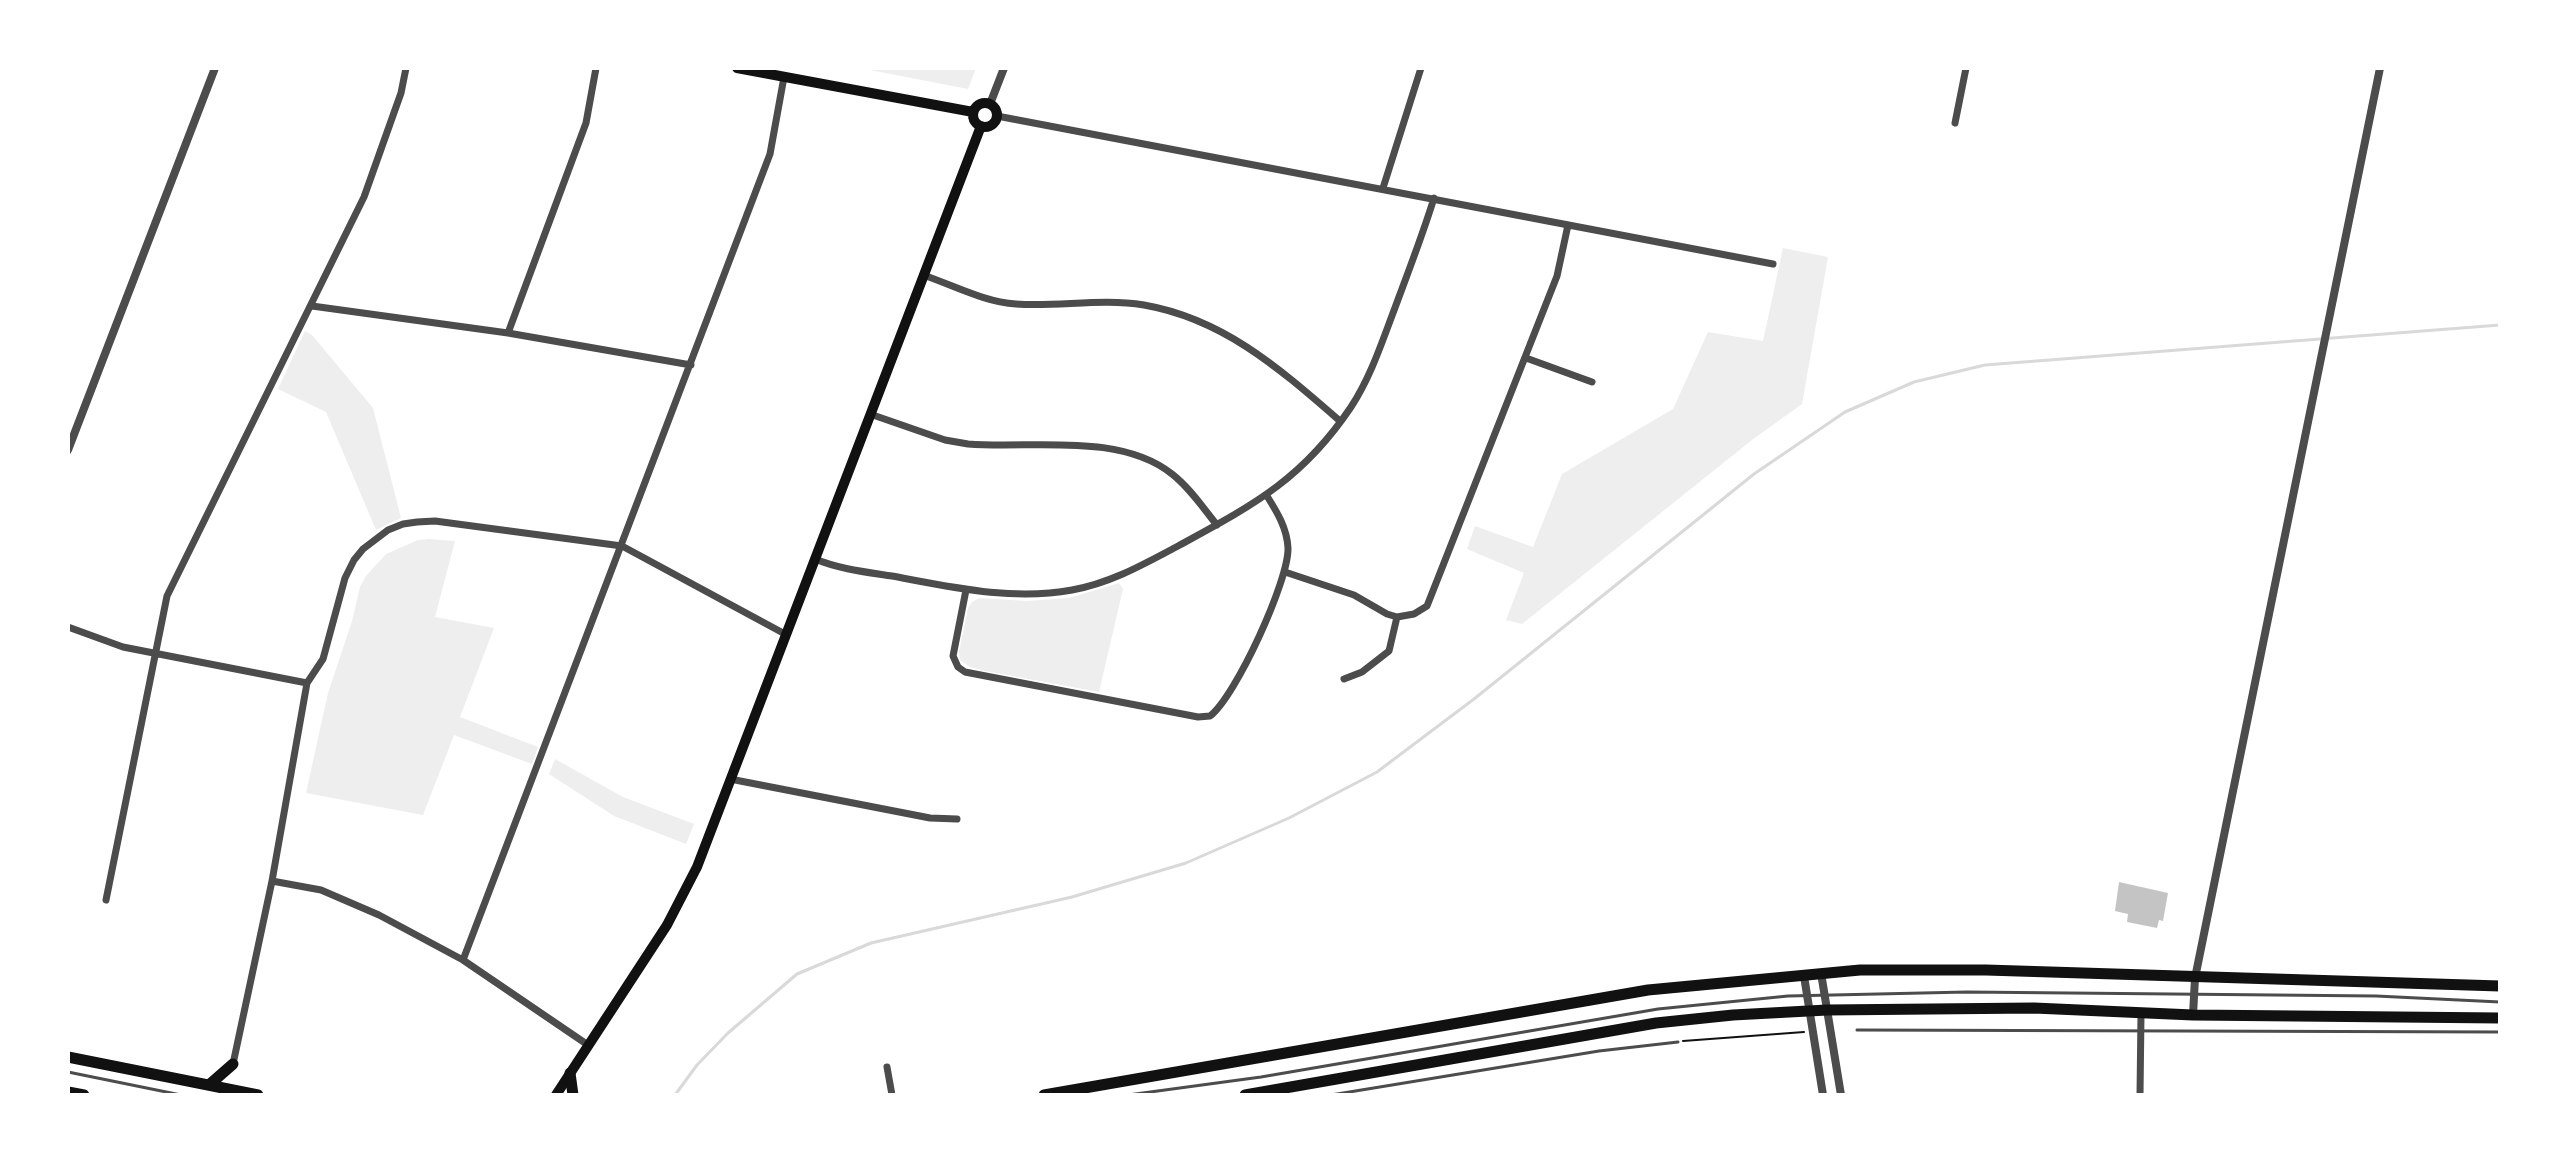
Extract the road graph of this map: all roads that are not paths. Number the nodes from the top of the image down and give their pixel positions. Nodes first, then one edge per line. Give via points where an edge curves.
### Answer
1 (215, 68) edge
2 (406, 68) edge
3 (596, 68) edge
4 (737, 68) edge
5 (1004, 68) edge
6 (1421, 68) edge
7 (1966, 68) edge
8 (2380, 68) edge
9 (784, 77) junction
10 (990, 104) junction
11 (973, 112) junction
12 (997, 116) junction
13 (1955, 123) dead end
14 (981, 126) junction
15 (1383, 188) junction
16 (1434, 198) junction
17 (1568, 225) junction
18 (1773, 264) dead end
19 (923, 275) junction
20 (312, 306) junction
21 (508, 333) junction
22 (1526, 358) junction
23 (691, 365) junction
24 (1592, 382) dead end
25 (870, 414) junction
26 (1340, 421) junction
27 (68, 450) edge
28 (1267, 496) junction
29 (1217, 525) junction
30 (622, 546) junction
31 (815, 559) junction
32 (1285, 572) junction
33 (966, 590) junction
34 (1397, 617) junction
35 (68, 627) edge
36 (785, 634) junction
37 (156, 654) junction
38 (1344, 679) dead end
39 (307, 683) junction
40 (730, 779) junction
41 (957, 819) dead end
42 (272, 881) junction
43 (106, 900) dead end
44 (463, 960) junction
45 (1821, 973) junction
46 (1804, 976) junction
47 (2195, 978) junction
48 (2500, 986) edge
49 (2194, 994) junction
50 (1824, 995) junction
51 (1806, 996) junction
52 (2500, 1002) edge
53 (1827, 1010) junction
54 (1809, 1012) junction
55 (2141, 1014) junction
56 (2193, 1015) junction
57 (2500, 1018) edge
58 (2141, 1029) junction
59 (1857, 1030) dead end
60 (2500, 1032) edge
61 (1678, 1042) road end
62 (588, 1045) junction
63 (68, 1057) edge
64 (233, 1064) joint
65 (887, 1067) dead end
66 (68, 1072) edge
67 (570, 1073) junction
68 (209, 1085) junction
69 (68, 1092) edge
70 (84, 1095) edge
71 (181, 1095) edge
72 (256, 1095) edge
73 (556, 1095) edge
74 (573, 1095) edge
75 (892, 1095) edge
76 (1044, 1095) edge
77 (1128, 1095) edge
78 (1245, 1095) edge
79 (1331, 1095) edge
80 (1823, 1095) edge
81 (1841, 1095) edge
82 (2140, 1095) edge

1 - 27 street
2 - 20 street via 364,197
3 - 21 street via 586,123
4 - 9 main road
5 - 10 street
6 - 15 street
7 - 13 street
8 - 47 street
9 - 11 main road
9 - 23 street via 770,154
10 - 11 main road via 982,103
10 - 12 main road
11 - 14 main road
12 - 14 main road via 993,124
12 - 15 street
14 - 19 main road
15 - 16 street
16 - 17 street
16 - 26 street via 1378,354
17 - 18 street
17 - 22 street via 1559,271
19 - 25 main road
19 - 26 street via 1009,303 1123,302 1198,320 1258,352
20 - 21 street
20 - 37 street via 167,596
21 - 23 street
22 - 24 street
22 - 34 street via 1432,598 1421,611
23 - 30 street
25 - 29 street via 968,444 1132,452 1177,478
25 - 31 main road
26 - 28 street via 1310,459
28 - 29 street
28 - 32 street via 1287,539
29 - 33 street via 1138,567 1082,588 1024,595
30 - 36 street
30 - 39 street via 435,521 403,524 374,540 354,560 323,659
30 - 44 street
31 - 33 street
31 - 36 main road
32 - 33 street via 1244,670 1217,710 1203,718 965,672 953,656
32 - 34 street via 1354,595
34 - 38 street via 1389,651
35 - 37 street
36 - 40 main road
37 - 39 street
37 - 43 street
39 - 42 street
40 - 41 street
40 - 62 main road via 697,867 667,925
42 - 44 street via 348,900
42 - 64 street
44 - 62 street
45 - 46 main road
45 - 47 main road via 1973,969
45 - 50 street
46 - 51 street
46 - 76 main road via 1648,990
47 - 48 main road
47 - 49 street
49 - 50 lane
49 - 52 lane
49 - 56 street
50 - 51 lane
50 - 53 street
51 - 54 street
51 - 77 lane via 1658,1009
53 - 54 main road
53 - 55 main road via 2034,1008
53 - 81 street
54 - 78 main road via 1656,1023
54 - 80 street
55 - 56 main road
55 - 58 street
56 - 57 main road
58 - 59 lane
58 - 60 lane
58 - 82 street
61 - 79 lane
62 - 67 main road
63 - 68 main road
64 - 68 main road
65 - 75 street
66 - 71 lane
67 - 73 main road
67 - 74 main road
68 - 72 main road
69 - 70 main road

